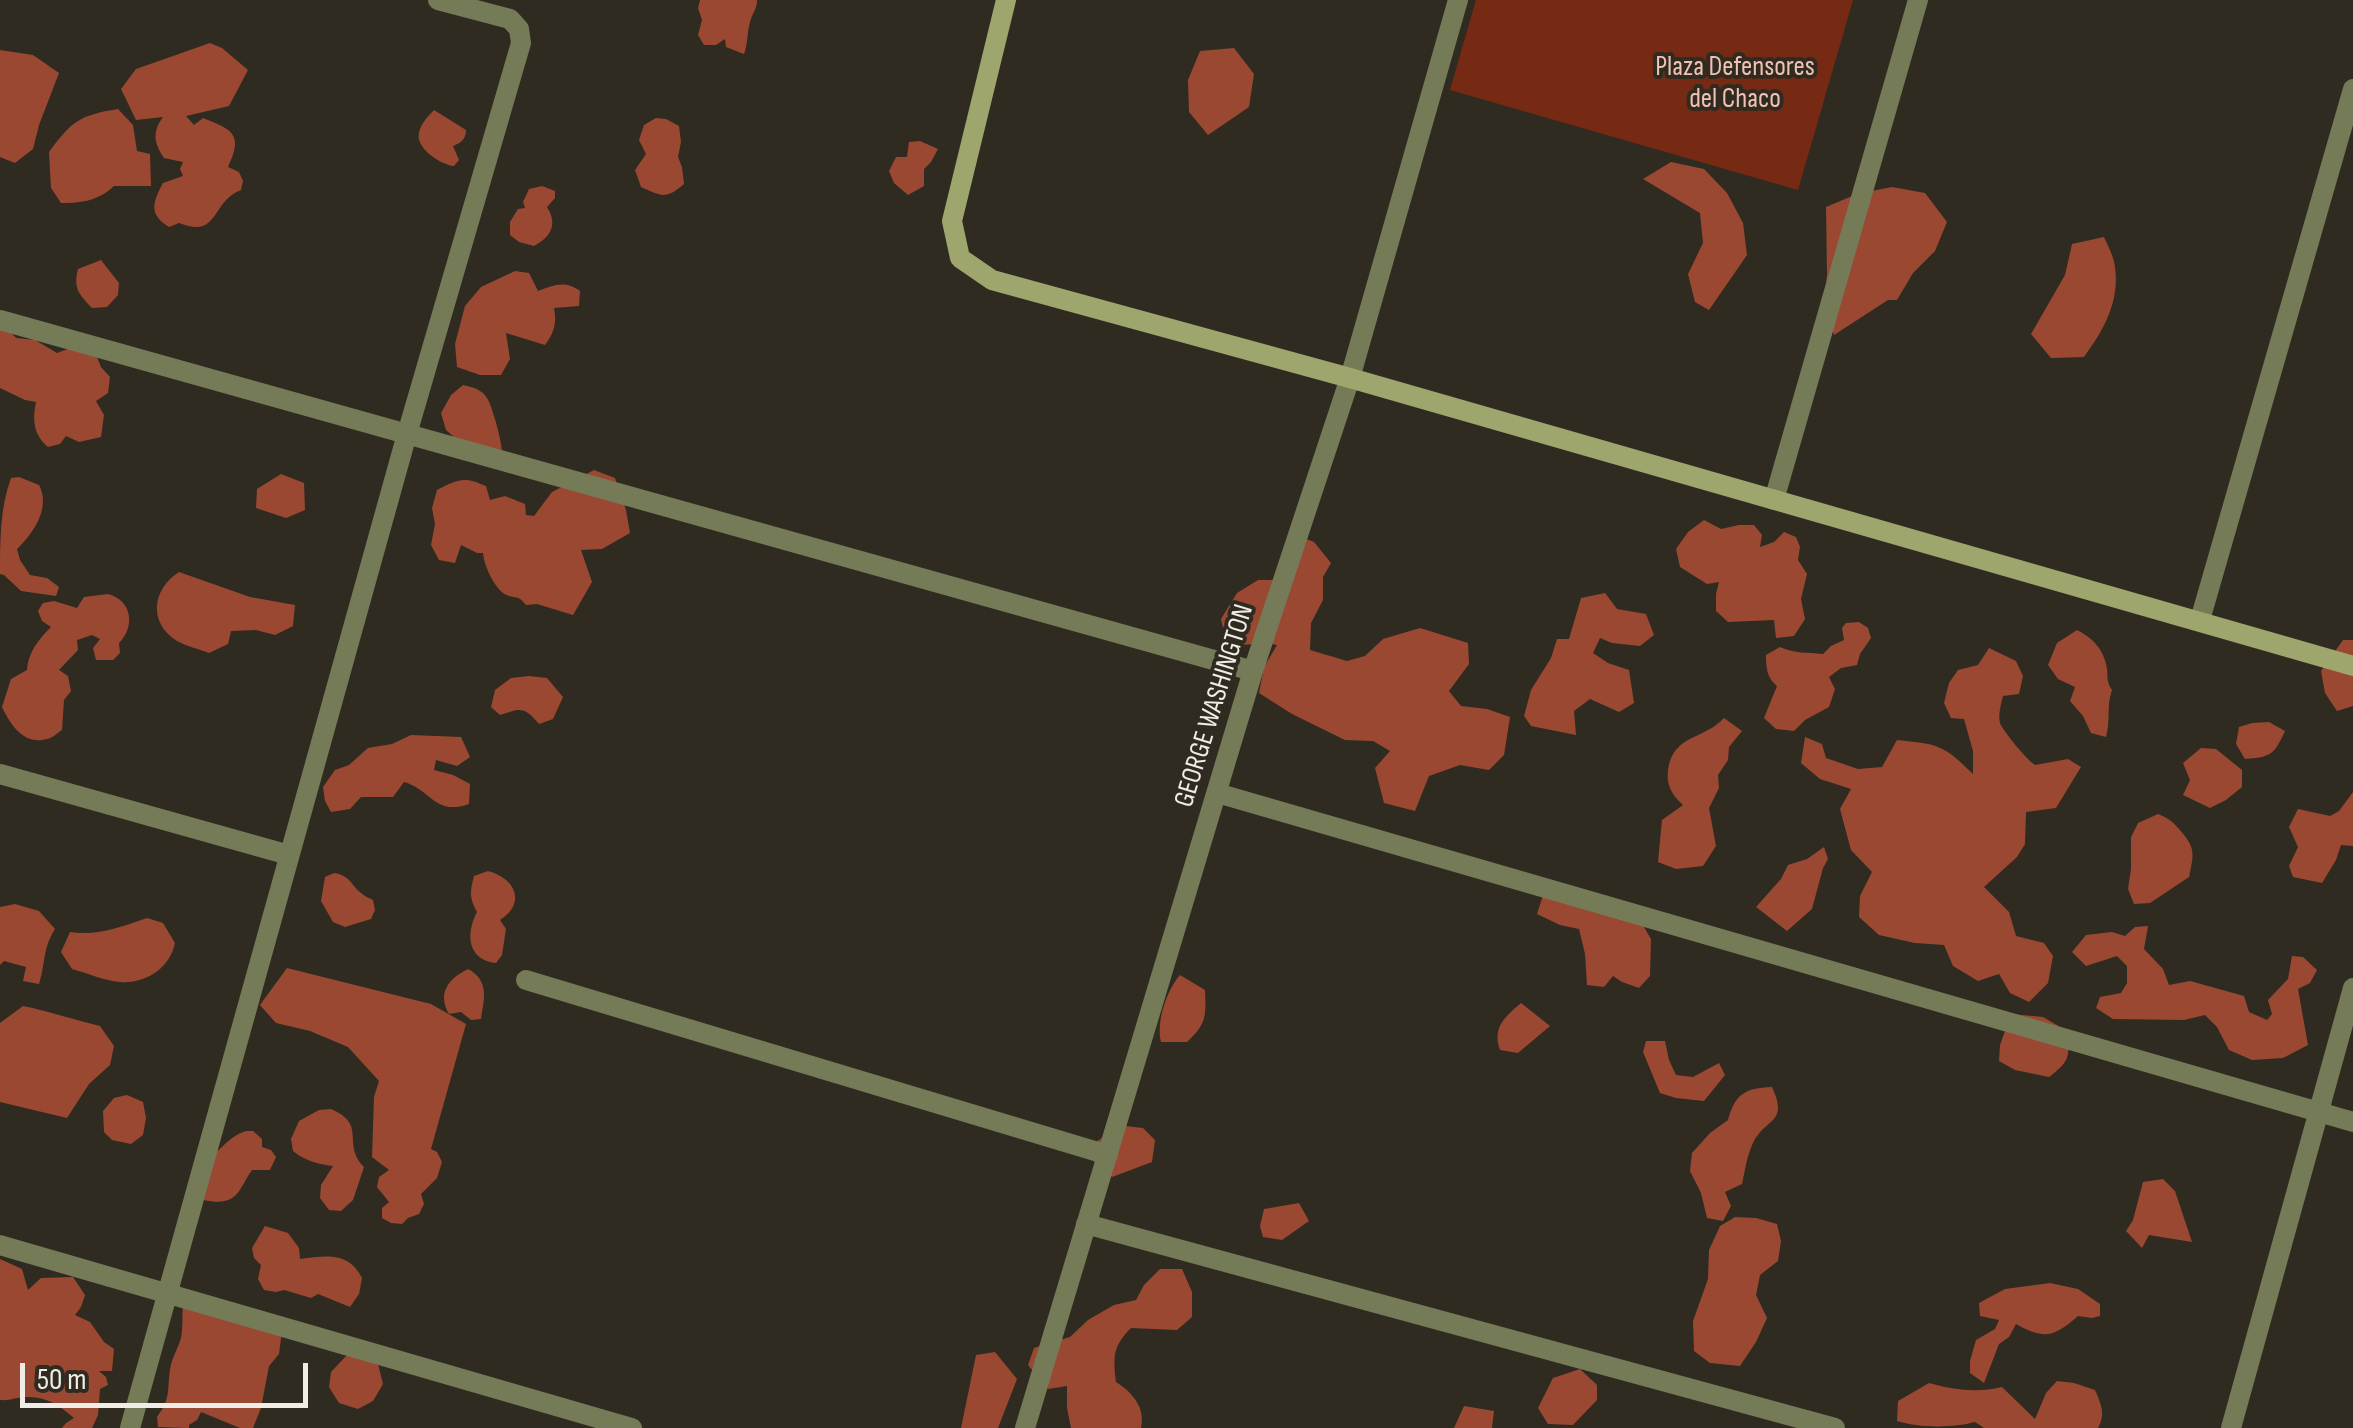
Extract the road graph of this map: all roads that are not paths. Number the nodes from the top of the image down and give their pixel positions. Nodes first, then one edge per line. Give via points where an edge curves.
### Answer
1 (438, 0) edge
2 (1006, 0) edge
3 (1458, 0) edge
4 (1918, 0) edge
5 (2353, 89) edge
6 (0, 320) edge
7 (1350, 378) junction
8 (406, 434) junction
9 (1774, 500) junction
10 (2200, 620) junction
11 (2353, 666) edge
12 (1253, 670) junction
13 (0, 774) edge
14 (1218, 793) junction
15 (290, 855) junction
16 (526, 980) dead end
17 (2353, 988) edge
18 (2318, 1112) junction
19 (2353, 1122) edge
20 (1108, 1155) junction
21 (1086, 1224) junction
22 (0, 1245) edge
23 (167, 1292) junction
24 (130, 1428) edge
25 (632, 1428) edge
26 (1025, 1428) edge
27 (1836, 1428) edge
28 (2231, 1428) edge

1 - 8 street via 510,19 521,44
2 - 7 street via 952,221 960,258 992,280
3 - 7 street, GEORGE WASHINGTON
4 - 9 street
5 - 10 street
6 - 8 street
7 - 9 street
7 - 12 street, GEORGE WASHINGTON
8 - 12 street
8 - 15 street
9 - 10 street
10 - 11 street
12 - 14 street, GEORGE WASHINGTON
13 - 15 street
14 - 18 street
14 - 20 street, GEORGE WASHINGTON
15 - 23 street
16 - 20 street
17 - 18 street
18 - 19 street
18 - 28 street
20 - 21 street, GEORGE WASHINGTON
21 - 26 street, GEORGE WASHINGTON
21 - 27 street
22 - 23 street
23 - 24 street
23 - 25 street

